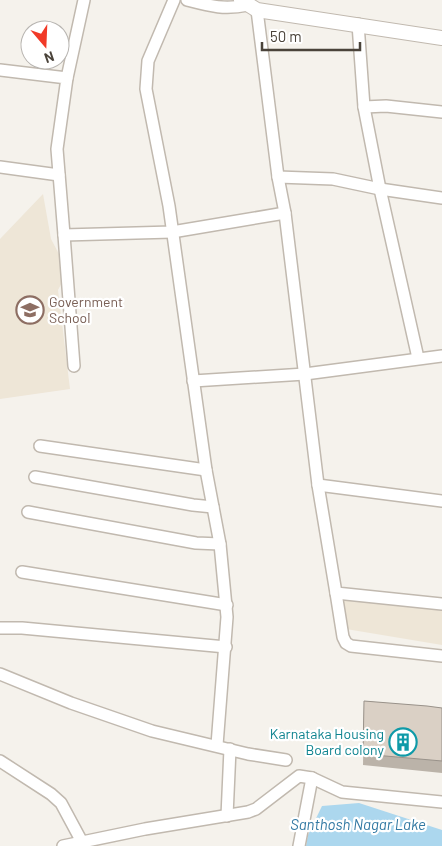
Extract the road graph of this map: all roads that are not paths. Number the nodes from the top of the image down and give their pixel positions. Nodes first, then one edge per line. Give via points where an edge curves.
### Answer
1 (84, 0) edge
2 (174, 0) edge
3 (187, 0) edge
4 (249, 5) edge
5 (358, 24) junction
6 (442, 38) edge
7 (0, 70) edge
8 (67, 78) junction
9 (364, 107) junction
10 (442, 112) edge
11 (0, 167) edge
12 (59, 174) junction
13 (278, 177) junction
14 (380, 189) junction
15 (442, 198) edge
16 (285, 213) junction
17 (172, 232) junction
18 (64, 235) junction
19 (442, 356) edge
20 (418, 358) junction
21 (74, 366) dead end
22 (304, 374) junction
23 (194, 381) junction
24 (40, 446) dead end
25 (206, 470) junction
26 (35, 477) dead end
27 (318, 485) junction
28 (442, 501) edge
29 (213, 507) junction
30 (28, 512) dead end
31 (220, 544) junction
32 (22, 572) dead end
33 (336, 593) junction
34 (442, 604) edge
35 (227, 605) junction
36 (0, 628) edge
37 (226, 647) junction
38 (442, 656) edge
39 (0, 674) edge
40 (217, 746) junction
41 (230, 749) junction
42 (0, 760) edge
43 (286, 760) dead end
44 (312, 778) junction
45 (442, 802) edge
46 (227, 816) junction
47 (122, 834) junction
48 (82, 842) junction
49 (63, 846) edge
50 (125, 846) edge
51 (299, 846) edge

1 - 8 street
2 - 17 street via 148,61 146,89
3 - 4 street via 218,8
4 - 5 street
4 - 13 street
5 - 6 street
5 - 9 street
7 - 8 street
8 - 12 street via 57,149
9 - 10 street
9 - 14 street
11 - 12 street
12 - 18 street
13 - 14 street via 332,179
13 - 16 street
14 - 15 street
14 - 20 street
16 - 17 street
16 - 22 street
17 - 18 street
17 - 23 street
18 - 21 street
19 - 20 street
20 - 22 street
22 - 23 street
22 - 27 street
23 - 25 street
24 - 25 street
25 - 29 street
26 - 29 street
27 - 28 street
27 - 33 street
29 - 31 street
30 - 31 street via 196,543
31 - 35 street
32 - 35 street
33 - 34 street
33 - 38 street via 343,637 350,646
35 - 37 street
36 - 37 street
37 - 40 street
39 - 40 street via 152,730
40 - 41 street
41 - 43 street
41 - 46 street
42 - 48 street via 61,803
44 - 45 street via 342,792
44 - 46 street via 299,776 256,809
44 - 51 street
46 - 47 street
47 - 48 street
47 - 50 street
48 - 49 street

